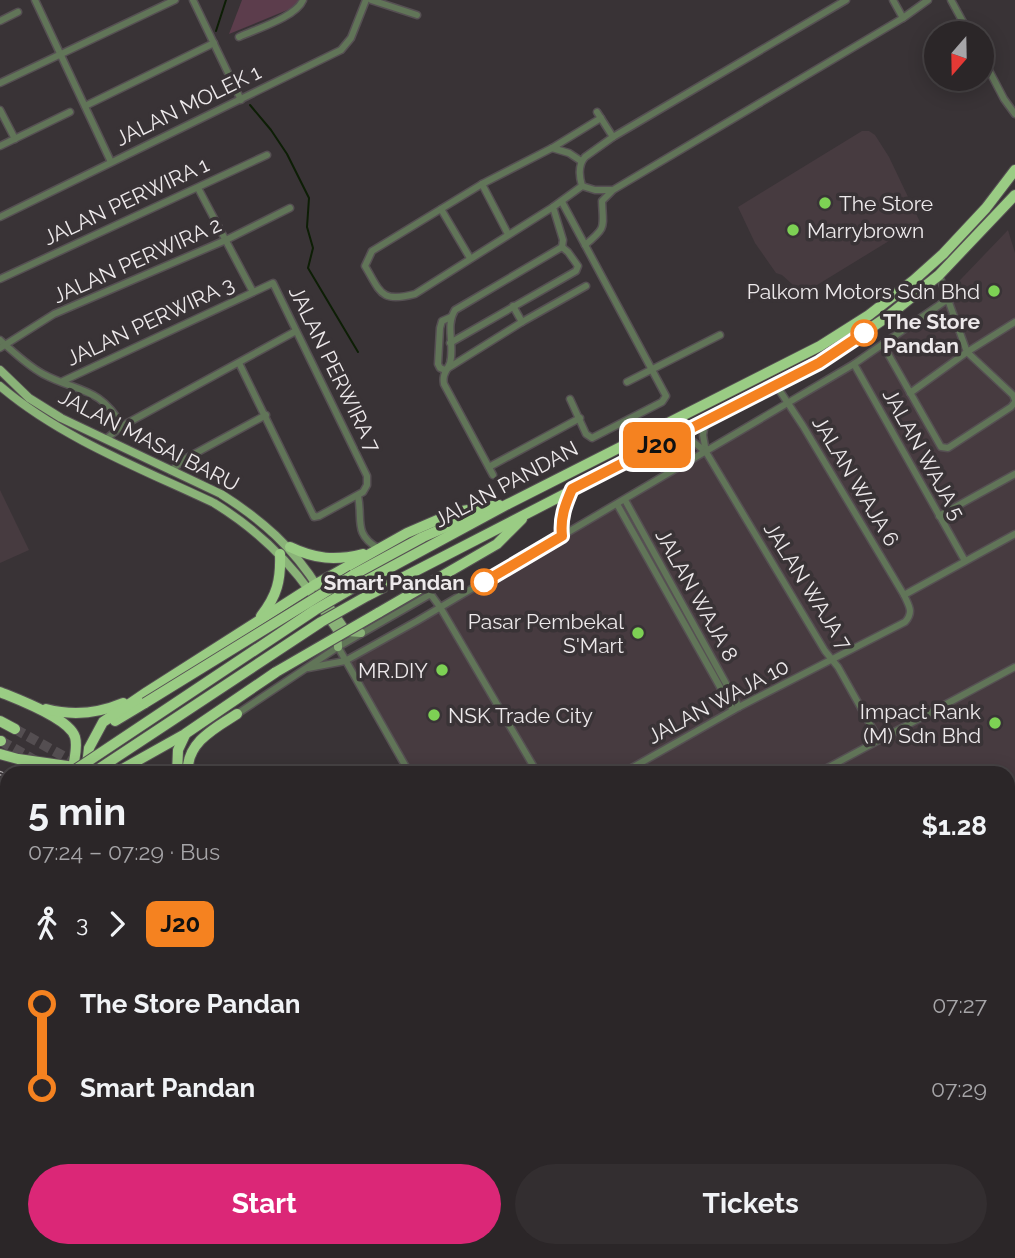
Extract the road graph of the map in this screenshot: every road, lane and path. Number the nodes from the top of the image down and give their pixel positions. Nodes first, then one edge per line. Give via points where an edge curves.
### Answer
1 (35, 0) edge
2 (175, 0) edge
3 (193, 0) edge
4 (303, 0) edge
5 (369, 0) edge
6 (846, 0) edge
7 (893, 0) edge
8 (928, 0) edge
9 (951, 0) edge
10 (18, 12) dead end
11 (417, 15) dead end
12 (903, 18) junction
13 (0, 20) edge
14 (962, 21) edge
15 (239, 37) dead end
16 (214, 43) junction
17 (60, 53) junction
18 (994, 80) edge
19 (0, 83) edge
20 (241, 100) junction
21 (85, 106) junction
22 (0, 110) edge
23 (70, 112) dead end
24 (1015, 114) edge
25 (613, 137) junction
26 (15, 139) junction
27 (0, 146) edge
28 (552, 148) junction
29 (267, 155) dead end
30 (581, 161) junction
31 (111, 162) junction
32 (1015, 170) edge
33 (482, 184) junction
34 (582, 186) junction
35 (198, 188) junction
36 (613, 190) junction
37 (1015, 195) edge
38 (562, 202) junction
39 (554, 207) junction
40 (290, 208) dead end
41 (441, 209) junction
42 (0, 217) edge
43 (508, 234) junction
44 (226, 240) junction
45 (585, 245) junction
46 (562, 247) junction
47 (470, 258) junction
48 (939, 275) junction
49 (0, 279) edge
50 (586, 286) dead end
51 (253, 292) junction
52 (948, 299) junction
53 (513, 306) junction
54 (451, 317) junction
55 (522, 322) junction
56 (1015, 322) edge
57 (296, 331) junction
58 (720, 335) dead end
59 (450, 343) junction
60 (2, 344) edge
61 (883, 345) junction
62 (967, 352) junction
63 (239, 363) junction
64 (854, 364) junction
65 (651, 369) junction
66 (0, 370) edge
67 (445, 370) junction
68 (63, 381) junction
69 (627, 382) dead end
70 (776, 385) junction
71 (0, 386) edge
72 (910, 393) junction
73 (570, 399) dead end
74 (1015, 401) edge
75 (788, 402) junction
76 (266, 415) junction
77 (580, 418) junction
78 (706, 420) junction
79 (122, 426) junction
80 (675, 436) junction
81 (106, 439) junction
82 (706, 452) junction
83 (489, 467) junction
84 (171, 471) junction
85 (1015, 474) edge
86 (493, 475) dead end
87 (572, 489) junction
88 (360, 494) junction
89 (625, 500) junction
90 (508, 504) junction
91 (617, 504) junction
92 (533, 509) junction
93 (939, 516) junction
94 (1015, 534) edge
95 (562, 536) junction
96 (290, 547) junction
97 (375, 550) junction
98 (281, 554) junction
99 (965, 561) junction
100 (356, 580) junction
101 (312, 587) junction
102 (904, 595) junction
103 (440, 607) junction
104 (254, 625) junction
105 (361, 633) junction
106 (334, 650) junction
107 (833, 660) junction
108 (345, 661) junction
109 (332, 663) junction
110 (1015, 667) edge
111 (308, 668) junction
112 (0, 692) edge
113 (146, 697) junction
114 (32, 705) junction
115 (736, 709) junction
116 (237, 714) joint
117 (0, 721) edge
118 (15, 729) tunnel mouth
119 (185, 734) junction
120 (879, 740) junction
121 (0, 754) edge
122 (49, 766) edge
123 (72, 766) edge
124 (79, 766) edge
125 (88, 766) edge
126 (97, 766) edge
127 (128, 766) edge
128 (177, 766) edge
129 (187, 766) edge
130 (405, 766) edge
131 (533, 766) edge
132 (635, 766) edge
133 (831, 766) edge

1 - 17 street
2 - 17 street
3 - 16 street
4 - 15 street via 291,13
5 - 11 street
5 - 20 street, JALAN MOLEK 1 via 341,50
6 - 25 street
7 - 12 street
8 - 12 street
9 - 14 street
10 - 13 street
12 - 36 street
16 - 20 street
16 - 21 street
17 - 19 street
17 - 21 street
18 - 24 street
20 - 31 street, JALAN MOLEK 1
21 - 31 street
22 - 26 street
23 - 26 street
25 - 28 street via 599,115
25 - 30 street
26 - 27 street
28 - 30 street
28 - 33 street
29 - 35 street, JALAN PERWIRA 1
30 - 34 street
31 - 42 street, JALAN MOLEK 1
32 - 90 highway, JALAN PANDAN via 943,254 869,315 820,346
33 - 41 street
33 - 43 street
34 - 36 street
34 - 38 street
35 - 44 street
35 - 49 street, JALAN PERWIRA 1
36 - 45 street via 602,201 601,232
37 - 48 highway, JALAN PANDAN
38 - 39 street
38 - 45 street
39 - 43 street
39 - 46 street
40 - 44 street, JALAN PERWIRA 2
41 - 47 street
41 - 47 street via 372,251 365,266 379,290 387,298 415,295
43 - 47 street
44 - 51 street
44 - 60 street, JALAN PERWIRA 2 via 54,314
45 - 65 street
46 - 53 street via 577,270
46 - 54 street
48 - 52 street
48 - 70 highway, JALAN PANDAN via 819,363
50 - 55 street
51 - 57 street, JALAN PERWIRA 7 via 273,283
51 - 68 street, JALAN PERWIRA 3
52 - 61 street
52 - 62 street
53 - 55 street
53 - 59 street
54 - 59 street
54 - 67 street via 442,321 440,328 438,364
55 - 67 street
56 - 62 street
57 - 63 street
57 - 88 street, JALAN PERWIRA 7 via 366,473 367,485
58 - 65 street
59 - 67 street via 450,363
60 - 68 street via 42,373
61 - 64 street
61 - 72 street
62 - 72 street
62 - 74 street
63 - 76 street
63 - 79 street
64 - 75 street
64 - 93 street, JALAN WAJA 5
65 - 69 street
65 - 77 street via 666,396 662,402 592,438
66 - 81 main road, JALAN MASAI BARU via 29,398
67 - 83 street via 444,384
68 - 79 street via 101,399
70 - 75 street, JALAN WAJA 6
70 - 78 highway, JALAN PANDAN
71 - 98 main road, JALAN MASAI BARU via 53,425 214,503
72 - 74 street via 941,447 948,448
73 - 77 street
75 - 82 street
75 - 102 street, JALAN WAJA 6
76 - 84 street
76 - 88 street via 314,517
77 - 83 street
78 - 80 highway, JALAN PANDAN
78 - 82 street
79 - 81 street
80 - 82 street via 691,440
80 - 87 highway, JALAN PANDAN
81 - 84 main road, JALAN MASAI BARU
82 - 89 street
82 - 107 street, JALAN WAJA 7
83 - 86 street
84 - 96 main road, JALAN MASAI BARU via 239,506
85 - 93 street
87 - 92 highway, JALAN PANDAN
87 - 95 highway via 563,510
88 - 97 street, JALAN PERWIRA 7 via 359,525
89 - 91 street
89 - 115 street, JALAN WAJA 8
90 - 97 highway via 456,512
90 - 100 highway, JALAN PANDAN
91 - 95 street
91 - 115 street, JALAN WAJA 8
92 - 119 highway, bridge via 497,544 276,672
92 - 126 highway, JALAN PANDAN, bridge via 321,622
93 - 99 street, JALAN WAJA 5
94 - 99 street
95 - 103 street
96 - 97 highway via 331,560
96 - 101 main road, JALAN MASAI BARU
97 - 101 highway
98 - 101 main road, JALAN MASAI BARU
98 - 104 highway via 280,585
99 - 102 street
100 - 113 highway, bridge
100 - 124 highway, JALAN PANDAN, bridge
101 - 104 highway
101 - 105 main road, JALAN MASAI BARU via 347,632
101 - 106 main road, JALAN MASAI BARU via 337,630
102 - 107 street, JALAN WAJA 10 via 911,609 905,622
103 - 105 street via 429,595
103 - 108 street
103 - 131 street
104 - 113 highway
105 - 106 street
106 - 108 street
106 - 109 street via 328,660
106 - 111 street
107 - 115 street, JALAN WAJA 10
107 - 120 street, JALAN WAJA 7
108 - 109 street
108 - 130 street
109 - 111 street
110 - 120 street
111 - 116 street
112 - 114 highway
113 - 114 highway via 90,713
113 - 125 highway via 99,730 89,748
114 - 123 highway via 70,729 75,737
115 - 132 street, JALAN WAJA 10
116 - 129 highway via 193,748
117 - 118 highway
119 - 127 highway
119 - 128 highway
120 - 133 street
121 - 122 highway

